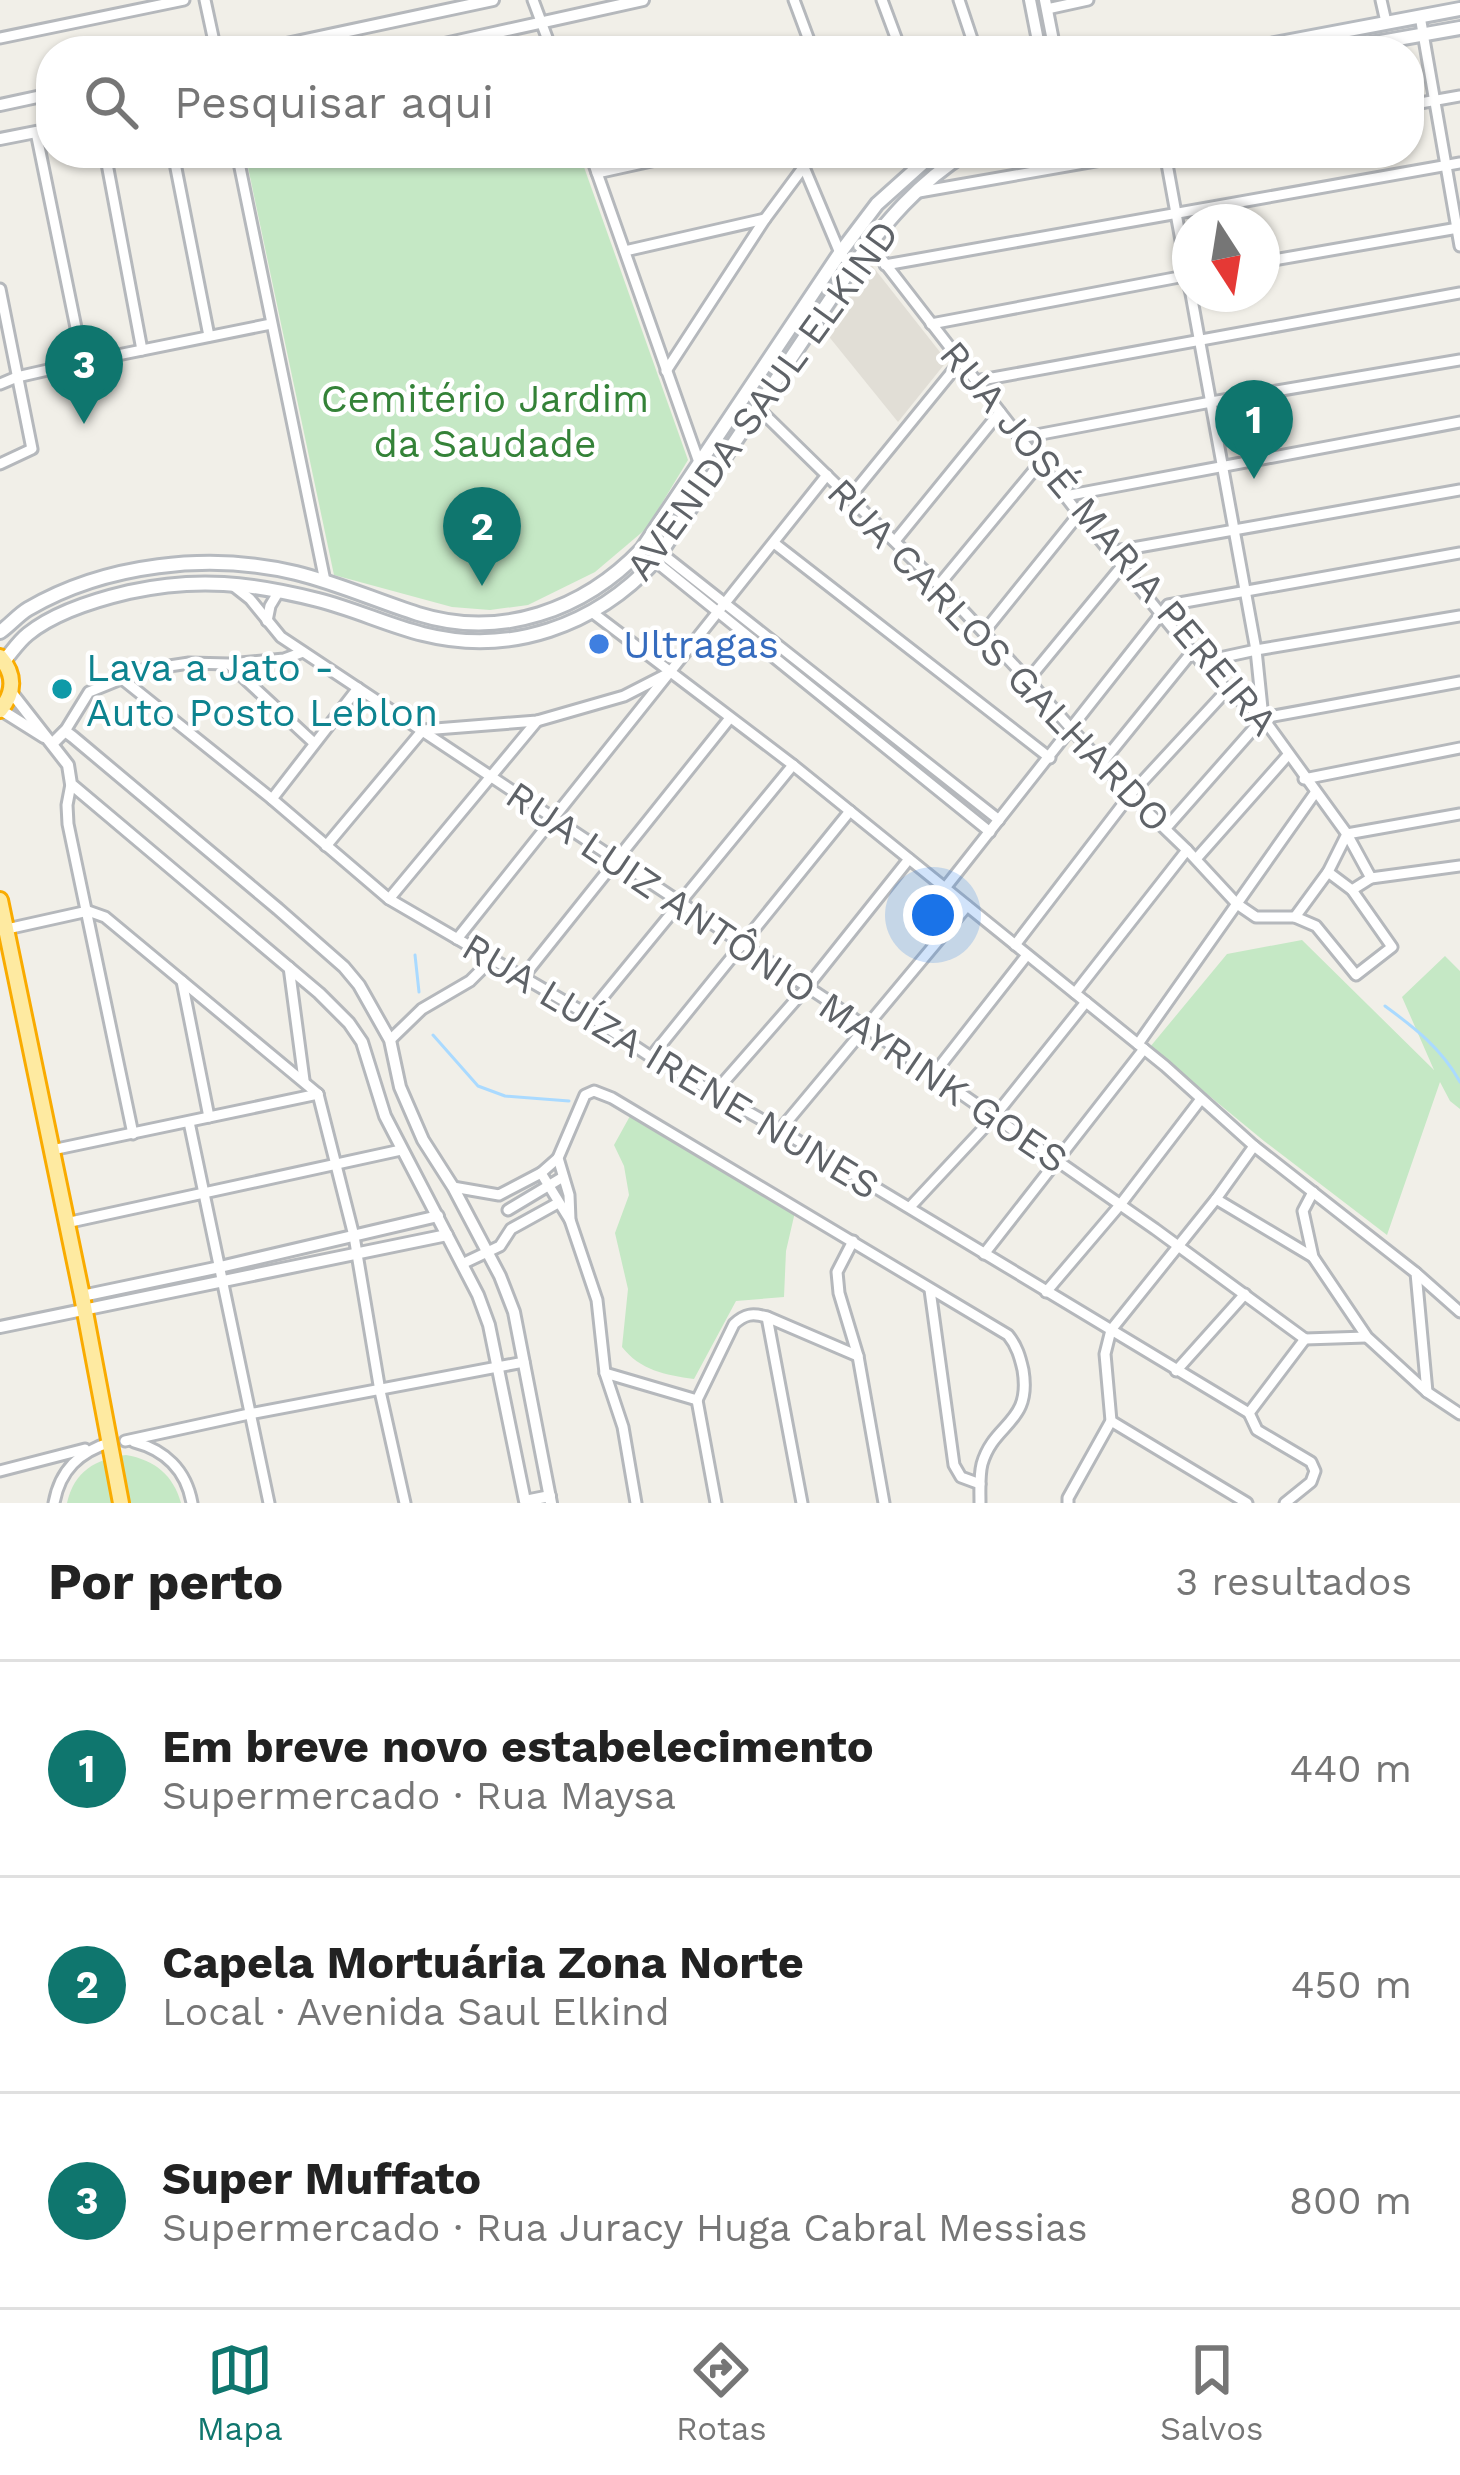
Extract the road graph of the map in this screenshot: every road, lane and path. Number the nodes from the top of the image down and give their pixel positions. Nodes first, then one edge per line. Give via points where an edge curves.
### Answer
1 (184, 0) edge
2 (205, 0) edge
3 (493, 0) edge
4 (533, 0) edge
5 (643, 0) edge
6 (794, 0) edge
7 (882, 0) edge
8 (959, 0) edge
9 (1030, 0) edge
10 (1088, 0) edge
11 (1382, 0) edge
12 (1046, 4) edge
13 (1460, 9) edge
14 (1420, 16) junction
15 (1386, 22) junction
16 (541, 23) junction
17 (1460, 28) edge
18 (1421, 34) junction
19 (213, 36) edge
20 (324, 36) edge
21 (481, 36) edge
22 (546, 36) edge
23 (807, 36) edge
24 (895, 36) edge
25 (971, 36) edge
26 (1038, 36) edge
27 (1052, 36) edge
28 (1315, 36) edge
29 (1410, 36) edge
30 (0, 38) edge
31 (1424, 50) edge
32 (1460, 96) edge
33 (36, 97) edge
34 (1433, 100) junction
35 (1424, 102) edge
36 (0, 105) edge
37 (36, 132) edge
38 (0, 139) edge
39 (1460, 163) edge
40 (1445, 166) junction
41 (43, 168) edge
42 (108, 168) edge
43 (176, 168) edge
44 (240, 168) edge
45 (594, 168) edge
46 (619, 168) edge
47 (917, 168) edge
48 (946, 168) edge
49 (964, 168) edge
50 (1055, 168) edge
51 (1168, 168) edge
52 (804, 169) joint
53 (1043, 170) joint
54 (596, 173) junction
55 (966, 183) junction
56 (914, 193) junction
57 (1174, 204) edge
58 (1222, 204) edge
59 (1172, 213) edge
60 (765, 219) junction
61 (1458, 228) edge
62 (870, 244) junction
63 (1460, 246) edge
64 (625, 251) junction
65 (840, 253) junction
66 (1280, 259) edge
67 (885, 265) junction
68 (852, 267) junction
69 (1172, 278) edge
70 (1460, 293) edge
71 (1, 294) edge
72 (1194, 312) edge
73 (931, 324) junction
74 (272, 325) junction
75 (209, 336) junction
76 (1200, 339) junction
77 (142, 350) junction
78 (1460, 360) edge
79 (83, 362) junction
80 (960, 362) junction
81 (666, 371) junction
82 (17, 377) junction
83 (976, 381) junction
84 (0, 385) edge
85 (1211, 402) junction
86 (758, 409) junction
87 (1000, 412) junction
88 (1460, 422) edge
89 (1020, 438) junction
90 (0, 464) edge
91 (1040, 464) junction
92 (1222, 465) junction
93 (700, 466) junction
94 (827, 475) junction
95 (1460, 490) edge
96 (850, 496) junction
97 (1065, 496) junction
98 (691, 505) junction
99 (1079, 514) junction
100 (1234, 530) junction
101 (896, 542) junction
102 (774, 543) junction
103 (1110, 551) junction
104 (1460, 554) edge
105 (658, 557) junction
106 (1122, 566) junction
107 (614, 577) junction
108 (325, 581) junction
109 (231, 584) junction
110 (939, 585) junction
111 (279, 591) junction
112 (1246, 592) junction
113 (723, 607) junction
114 (1160, 612) junction
115 (593, 613) junction
116 (1460, 616) edge
117 (267, 621) junction
118 (0, 632) edge
119 (984, 632) junction
120 (1256, 650) junction
121 (303, 652) junction
122 (1192, 652) junction
123 (2, 659) edge
124 (1201, 662) junction
125 (229, 664) junction
126 (670, 673) junction
127 (121, 678) junction
128 (1028, 680) junction
129 (1460, 682) edge
130 (358, 688) junction
131 (1227, 690) junction
132 (11, 692) junction
133 (624, 696) junction
134 (0, 710) edge
135 (639, 712) junction
136 (730, 718) junction
137 (1263, 718) junction
138 (537, 721) junction
139 (1073, 729) junction
140 (422, 730) junction
141 (65, 731) junction
142 (53, 743) junction
143 (314, 743) junction
144 (1460, 748) edge
145 (1288, 755) junction
146 (1050, 758) junction
147 (1102, 763) junction
148 (793, 765) junction
149 (491, 775) junction
150 (1304, 778) junction
151 (71, 784) junction
152 (1315, 793) junction
153 (1130, 795) junction
154 (272, 799) junction
155 (850, 811) junction
156 (1460, 814) edge
157 (555, 818) junction
158 (999, 820) junction
159 (1166, 828) junction
160 (990, 832) junction
161 (1347, 834) junction
162 (326, 846) junction
163 (1187, 850) junction
164 (616, 859) junction
165 (909, 859) junction
166 (1196, 859) junction
167 (1460, 867) edge
168 (1328, 872) junction
169 (1371, 878) junction
170 (945, 888) junction
171 (1352, 890) junction
172 (388, 899) junction
173 (0, 900) edge
174 (680, 902) junction
175 (1237, 904) junction
176 (967, 906) junction
177 (88, 911) junction
178 (1295, 917) junction
179 (7, 929) junction
180 (457, 939) junction
181 (743, 944) junction
182 (1015, 945) junction
183 (1028, 955) junction
184 (491, 960) junction
185 (290, 968) junction
186 (523, 977) junction
187 (182, 980) junction
188 (807, 987) junction
189 (1075, 993) junction
190 (1086, 1002) junction
191 (588, 1016) junction
192 (377, 1018) junction
193 (866, 1028) junction
194 (354, 1031) junction
195 (390, 1040) junction
196 (1141, 1046) junction
197 (651, 1057) junction
198 (933, 1075) junction
199 (304, 1080) junction
200 (716, 1091) junction
201 (318, 1094) junction
202 (1201, 1099) junction
203 (405, 1100) junction
204 (383, 1107) junction
205 (994, 1117) junction
206 (209, 1118) junction
207 (189, 1122) junction
208 (781, 1130) junction
209 (133, 1134) junction
210 (1254, 1146) junction
211 (52, 1150) junction
212 (401, 1150) junction
213 (558, 1158) junction
214 (1056, 1160) junction
215 (335, 1165) junction
216 (541, 1173) junction
217 (563, 1177) junction
218 (548, 1185) junction
219 (453, 1186) junction
220 (1313, 1192) junction
221 (204, 1194) junction
222 (499, 1196) junction
223 (1216, 1199) junction
224 (558, 1203) junction
225 (1120, 1205) junction
226 (910, 1207) junction
227 (508, 1210) junction
228 (438, 1216) junction
229 (570, 1220) junction
230 (66, 1223) junction
231 (512, 1228) junction
232 (447, 1235) junction
233 (354, 1236) junction
234 (853, 1241) junction
235 (1179, 1246) junction
236 (487, 1251) junction
237 (357, 1254) junction
238 (984, 1255) junction
239 (1313, 1257) junction
240 (462, 1264) junction
241 (220, 1268) junction
242 (1416, 1274) junction
243 (223, 1282) junction
244 (929, 1290) junction
245 (1046, 1292) junction
246 (1245, 1294) junction
247 (83, 1304) junction
248 (1460, 1312) edge
249 (767, 1317) junction
250 (0, 1327) edge
251 (1111, 1330) junction
252 (1366, 1337) junction
253 (1305, 1339) junction
254 (857, 1356) junction
255 (524, 1362) junction
256 (497, 1367) junction
257 (1176, 1371) junction
258 (605, 1373) junction
259 (380, 1391) junction
260 (1427, 1392) junction
261 (697, 1400) junction
262 (1250, 1413) junction
263 (249, 1414) junction
264 (1460, 1414) edge
265 (1111, 1421) junction
266 (110, 1443) junction
267 (0, 1471) edge
268 (980, 1484) junction
269 (551, 1499) edge
270 (521, 1502) edge
271 (54, 1503) edge
272 (121, 1503) edge
273 (192, 1503) edge
274 (269, 1503) edge
275 (405, 1503) edge
276 (636, 1503) edge
277 (716, 1503) edge
278 (802, 1503) edge
279 (884, 1503) edge
280 (980, 1503) edge
281 (1068, 1503) edge
282 (1247, 1503) edge
283 (1285, 1503) edge

1 - 30 street
2 - 19 street
3 - 20 street
4 - 16 street
5 - 16 street
6 - 23 street
7 - 24 street
8 - 25 street
9 - 26 street
10 - 12 street
11 - 15 street
12 - 27 street
13 - 14 main road
14 - 15 main road
14 - 18 street
15 - 28 main road
16 - 21 street
16 - 22 street
17 - 18 main road
18 - 29 main road
31 - 34 street
32 - 34 street
33 - 36 street
34 - 35 street
34 - 40 street
37 - 38 street
39 - 40 street
40 - 58 street
40 - 61 street
41 - 79 street
42 - 77 street
43 - 75 street
44 - 74 street
45 - 54 street
46 - 54 street
47 - 65 main road, AVENIDA SAUL ELKIND
48 - 56 main road, AVENIDA SAUL ELKIND
49 - 55 street
50 - 53 street
51 - 57 street
52 - 60 street
52 - 65 street
53 - 55 street
54 - 64 street
55 - 56 street
56 - 62 main road, AVENIDA SAUL ELKIND
59 - 67 street
60 - 64 street
60 - 81 street
61 - 63 street
61 - 66 street
62 - 67 street, RUA JOSÉ MARIA PEREIRA
62 - 68 main road, AVENIDA SAUL ELKIND
64 - 81 street
65 - 68 street
65 - 93 main road, AVENIDA SAUL ELKIND
67 - 73 street, RUA JOSÉ MARIA PEREIRA
68 - 86 main road, AVENIDA SAUL ELKIND
69 - 73 street
70 - 76 street
71 - 82 street
72 - 76 street
73 - 80 street, RUA JOSÉ MARIA PEREIRA
74 - 75 street
74 - 108 street
75 - 77 street
76 - 83 street
76 - 85 street
77 - 79 street
78 - 85 street
79 - 82 street
80 - 83 street, RUA JOSÉ MARIA PEREIRA
80 - 96 street
81 - 93 street
82 - 84 street
82 - 90 street via 32,449
83 - 87 street, RUA JOSÉ MARIA PEREIRA
85 - 89 street
85 - 92 street
86 - 94 street, RUA CARLOS GALHARDO
86 - 98 main road, AVENIDA SAUL ELKIND
87 - 89 street, RUA JOSÉ MARIA PEREIRA
87 - 101 street
88 - 92 street
89 - 91 street, RUA JOSÉ MARIA PEREIRA
91 - 97 street, RUA JOSÉ MARIA PEREIRA
91 - 110 street
92 - 97 street
92 - 100 street
93 - 98 main road
93 - 107 main road, AVENIDA SAUL ELKIND
94 - 96 street, RUA CARLOS GALHARDO
94 - 102 street
95 - 100 street
96 - 101 street, RUA CARLOS GALHARDO
97 - 99 street, RUA JOSÉ MARIA PEREIRA
98 - 105 main road, AVENIDA SAUL ELKIND
99 - 103 street, RUA JOSÉ MARIA PEREIRA
99 - 119 street
100 - 103 street
100 - 112 street
101 - 110 street, RUA CARLOS GALHARDO
102 - 113 street
102 - 146 street
103 - 106 street, RUA JOSÉ MARIA PEREIRA
104 - 112 street
105 - 113 street
105 - 115 main road, AVENIDA SAUL ELKIND
106 - 114 street, RUA JOSÉ MARIA PEREIRA
106 - 128 street
107 - 108 main road, AVENIDA SAUL ELKIND via 557,609 479,624 420,615
107 - 115 main road via 591,599
108 - 111 main road via 316,592
108 - 118 main road, AVENIDA SAUL ELKIND via 232,564 153,568 74,587
109 - 111 main road, AVENIDA SAUL ELKIND
109 - 117 street, RUA LUIZ ANTÔNIO MAYRINK GOES
109 - 123 main road, AVENIDA SAUL ELKIND via 159,585 96,602 32,631
110 - 119 street, RUA CARLOS GALHARDO
111 - 115 main road, AVENIDA SAUL ELKIND via 459,640 542,634
111 - 117 street
112 - 114 street
112 - 120 street
113 - 126 street
113 - 158 street
113 - 160 street
114 - 122 street, RUA JOSÉ MARIA PEREIRA
114 - 139 street
115 - 126 street
116 - 120 street
117 - 121 street, RUA LUIZ ANTÔNIO MAYRINK GOES
119 - 128 street, RUA CARLOS GALHARDO
120 - 124 street
120 - 137 street
121 - 125 street
121 - 130 street, RUA LUIZ ANTÔNIO MAYRINK GOES
122 - 124 street, RUA JOSÉ MARIA PEREIRA
122 - 147 street
123 - 132 highway
124 - 131 street, RUA JOSÉ MARIA PEREIRA
125 - 127 street via 189,663
125 - 143 street
126 - 133 street
126 - 135 street
126 - 136 street
127 - 141 street via 89,692
127 - 154 street, RUA LUÍZA IRENE NUNES
128 - 139 street, RUA CARLOS GALHARDO
129 - 137 street
130 - 140 street, RUA LUIZ ANTÔNIO MAYRINK GOES
130 - 143 street
131 - 137 street, RUA JOSÉ MARIA PEREIRA
131 - 153 street
132 - 134 highway
132 - 142 street
133 - 135 street
133 - 138 street
134 - 142 street
135 - 157 street
136 - 148 street
136 - 164 street
137 - 145 street, RUA JOSÉ MARIA PEREIRA
137 - 159 street
138 - 140 street
138 - 149 street
139 - 146 street
139 - 147 street, RUA CARLOS GALHARDO
140 - 149 street, RUA LUIZ ANTÔNIO MAYRINK GOES
140 - 162 street
141 - 142 street
141 - 192 street via 344,967
142 - 151 street
143 - 154 street
144 - 150 street
145 - 150 street, RUA JOSÉ MARIA PEREIRA
145 - 166 street
146 - 158 street
147 - 153 street, RUA CARLOS GALHARDO
148 - 155 street
148 - 174 street
149 - 157 street, RUA LUIZ ANTÔNIO MAYRINK GOES
149 - 172 street
150 - 152 street, RUA JOSÉ MARIA PEREIRA
151 - 177 street via 68,824
151 - 185 street
152 - 161 street, RUA JOSÉ MARIA PEREIRA
152 - 175 street
153 - 159 street, RUA CARLOS GALHARDO
153 - 182 street
154 - 162 street, RUA LUÍZA IRENE NUNES
155 - 165 street
155 - 181 street
156 - 161 street
157 - 164 street, RUA LUIZ ANTÔNIO MAYRINK GOES
157 - 180 street
158 - 160 street
159 - 163 street, RUA CARLOS GALHARDO
160 - 170 street
161 - 168 street
161 - 169 street, RUA JOSÉ MARIA PEREIRA
162 - 172 street, RUA LUÍZA IRENE NUNES
163 - 166 street, RUA CARLOS GALHARDO
163 - 189 street
164 - 174 street, RUA LUIZ ANTÔNIO MAYRINK GOES
164 - 186 street
165 - 170 street
165 - 188 street
166 - 175 street, RUA CARLOS GALHARDO
167 - 169 street
168 - 171 street
168 - 178 street
169 - 171 street
170 - 176 street
171 - 178 street via 1392,947 1356,975 1316,926
172 - 180 street, RUA LUÍZA IRENE NUNES
173 - 179 highway
174 - 181 street, RUA LUIZ ANTÔNIO MAYRINK GOES
174 - 191 street
175 - 178 street via 1256,917
175 - 196 street
176 - 182 street
176 - 193 street
177 - 179 street
177 - 187 street
177 - 209 street
179 - 211 highway
180 - 184 street, RUA LUÍZA IRENE NUNES
181 - 188 street, RUA LUIZ ANTÔNIO MAYRINK GOES
181 - 197 street
182 - 183 street
183 - 189 street
183 - 198 street
184 - 186 street, RUA LUÍZA IRENE NUNES
184 - 195 street
185 - 194 street
185 - 199 street
186 - 191 street, RUA LUÍZA IRENE NUNES
187 - 199 street
187 - 206 street
188 - 193 street, RUA LUIZ ANTÔNIO MAYRINK GOES
188 - 200 street
189 - 190 street
190 - 196 street
190 - 205 street
191 - 197 street, RUA LUÍZA IRENE NUNES
192 - 194 street
192 - 195 street
193 - 198 street, RUA LUIZ ANTÔNIO MAYRINK GOES
193 - 208 street
194 - 204 street
195 - 203 street
196 - 202 street
196 - 214 street
197 - 200 street, RUA LUÍZA IRENE NUNES
198 - 205 street, RUA LUIZ ANTÔNIO MAYRINK GOES
199 - 201 street
200 - 208 street, RUA LUÍZA IRENE NUNES
201 - 206 street
201 - 215 street
202 - 210 street
202 - 225 street
203 - 204 street
203 - 219 street
204 - 212 street
205 - 214 street, RUA LUIZ ANTÔNIO MAYRINK GOES
205 - 226 street
206 - 207 street
207 - 209 street
207 - 221 street
208 - 226 street, RUA LUÍZA IRENE NUNES
209 - 211 street
210 - 220 street
210 - 223 street
211 - 230 highway
212 - 215 street
212 - 228 street
213 - 216 street
213 - 217 street
213 - 234 street via 585,1094 600,1092
214 - 225 street, RUA LUIZ ANTÔNIO MAYRINK GOES
214 - 238 street
215 - 221 street
215 - 233 street
216 - 218 street
216 - 222 street
217 - 218 street
217 - 229 street
218 - 224 street
218 - 227 street
219 - 222 street
219 - 236 street
220 - 239 street via 1303,1210
220 - 242 street
221 - 230 street
221 - 241 street
222 - 227 street
223 - 235 street
223 - 239 street
224 - 229 street
224 - 231 street
225 - 235 street, RUA LUIZ ANTÔNIO MAYRINK GOES
225 - 245 street
226 - 238 street, RUA LUÍZA IRENE NUNES
227 - 231 street
228 - 232 street
228 - 233 street
229 - 258 street via 597,1300
230 - 247 highway
231 - 236 street
232 - 237 street
232 - 240 street
233 - 237 street
233 - 241 street
234 - 244 street
234 - 254 street via 837,1272
235 - 246 street, RUA LUIZ ANTÔNIO MAYRINK GOES
235 - 251 street
236 - 240 street
236 - 255 street via 514,1312
237 - 243 street
237 - 259 street
238 - 245 street, RUA LUÍZA IRENE NUNES
239 - 252 street
240 - 256 street
241 - 243 street
241 - 247 street
242 - 248 street
242 - 260 street
243 - 247 street
243 - 263 street
244 - 268 street via 954,1465
244 - 268 street via 1008,1335 1020,1358 1025,1398 991,1444
245 - 251 street, RUA LUÍZA IRENE NUNES
246 - 253 street, RUA LUIZ ANTÔNIO MAYRINK GOES
246 - 257 street
247 - 250 street
247 - 266 highway
249 - 254 street
249 - 261 street via 734,1324
249 - 278 street
251 - 257 street, RUA LUÍZA IRENE NUNES
251 - 265 street
252 - 253 street
252 - 260 street
253 - 262 street
254 - 279 street
255 - 256 street
255 - 269 street
256 - 259 street
256 - 270 street
257 - 262 street, RUA LUÍZA IRENE NUNES
258 - 261 street
258 - 276 street
259 - 263 street
259 - 275 street
260 - 264 street
261 - 277 street
262 - 283 street, RUA LUÍZA IRENE NUNES via 1257,1430 1315,1471
263 - 266 street
263 - 274 street
265 - 281 street
265 - 282 street
266 - 267 street
266 - 271 street via 65,1472
266 - 272 highway
266 - 273 street via 151,1447 175,1465
268 - 280 street
269 - 270 street

